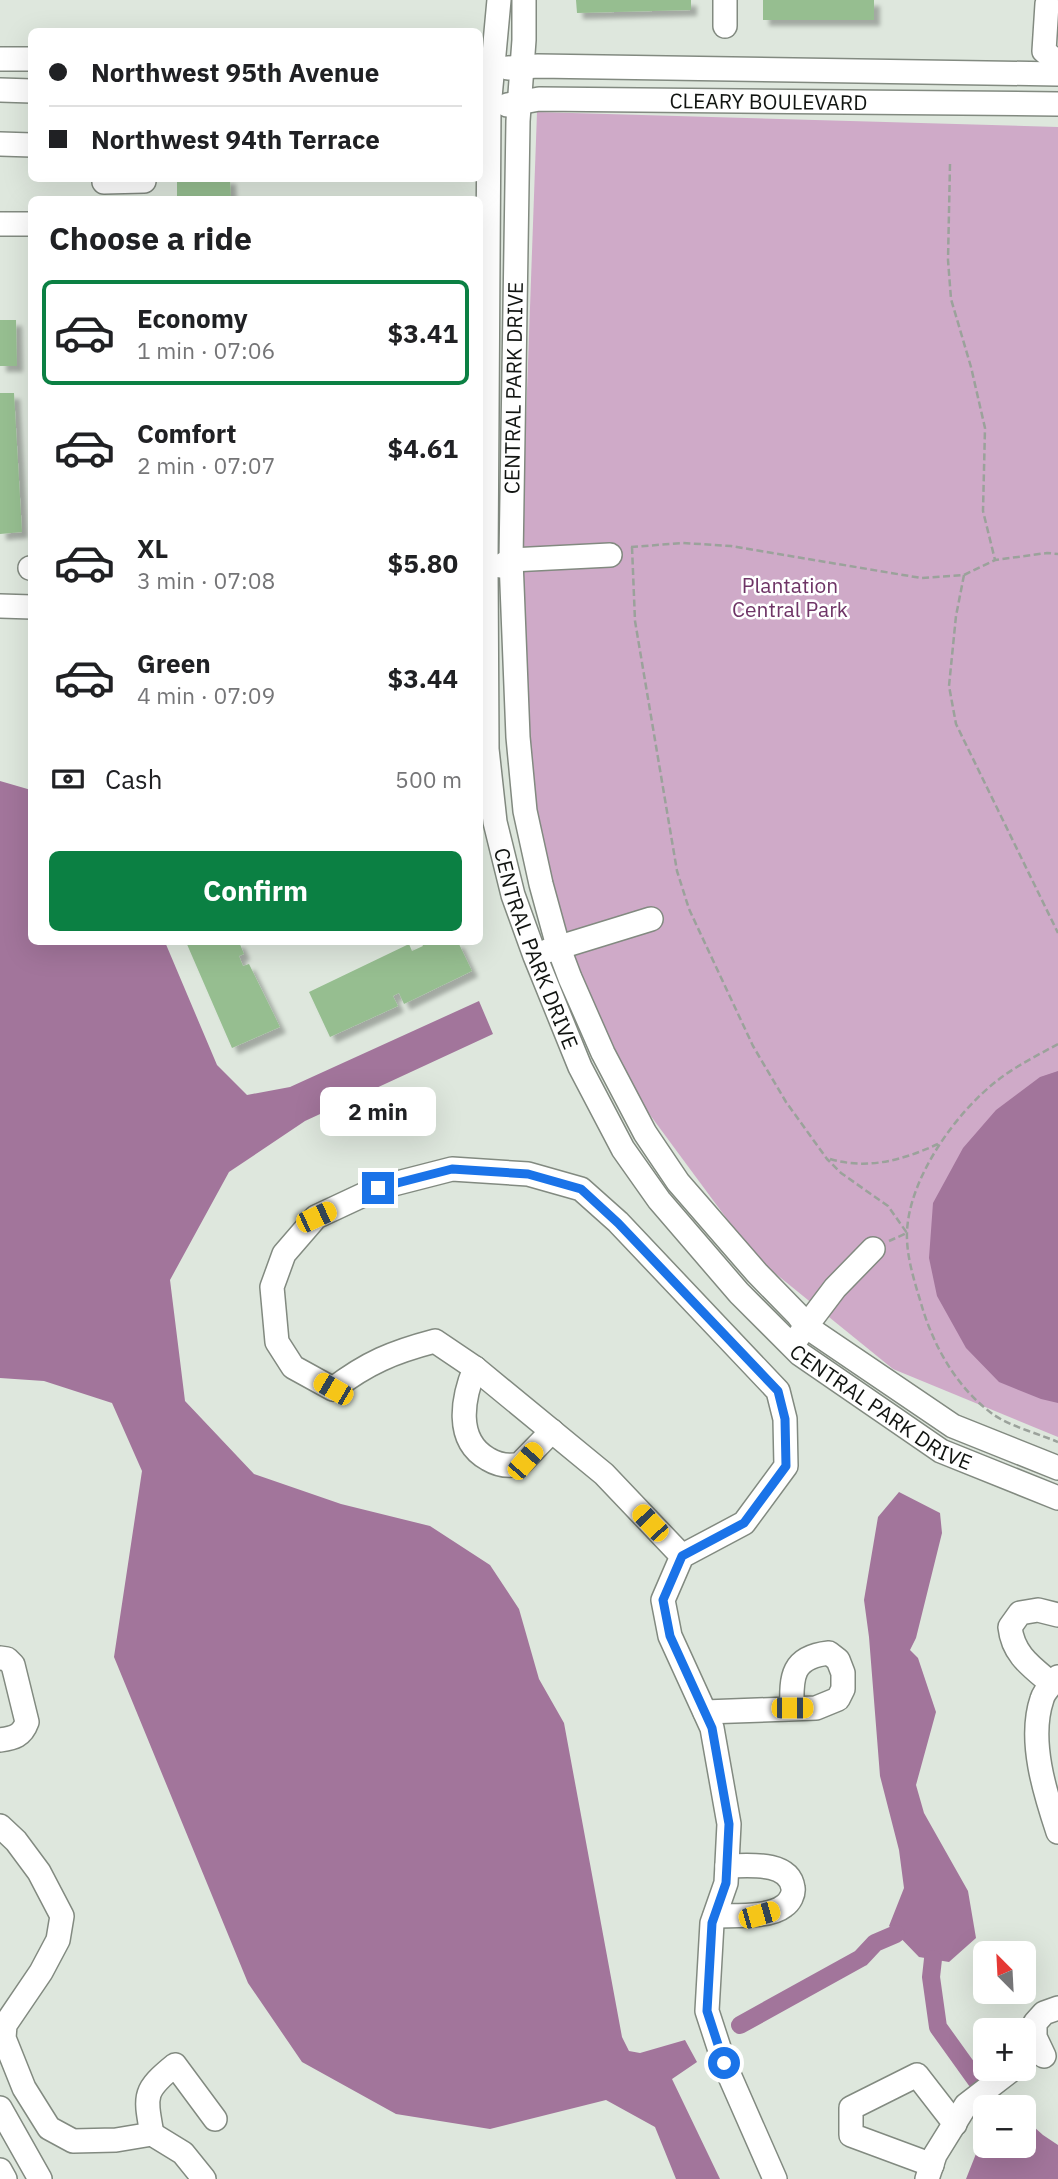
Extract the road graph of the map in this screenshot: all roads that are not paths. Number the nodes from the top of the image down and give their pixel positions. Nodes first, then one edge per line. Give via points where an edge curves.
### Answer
1 (499, 0) edge
2 (524, 0) edge
3 (725, 0) edge
4 (1048, 3) edge
5 (725, 26) dead end
6 (0, 59) edge
7 (28, 59) edge
8 (1058, 63) edge
9 (486, 68) edge
10 (522, 68) junction
11 (1058, 74) edge
12 (0, 90) edge
13 (28, 91) edge
14 (519, 104) junction
15 (1058, 104) edge
16 (484, 107) edge
17 (0, 144) edge
18 (28, 145) edge
19 (137, 182) edge
20 (104, 187) edge
21 (0, 224) edge
22 (28, 224) edge
23 (610, 555) road end
24 (510, 560) junction
25 (486, 573) junction
26 (0, 606) edge
27 (28, 607) edge
28 (651, 919) dead end
29 (558, 946) junction
30 (535, 957) junction
31 (873, 1249) dead end
32 (807, 1327) junction
33 (791, 1345) junction
34 (475, 1368) junction
35 (552, 1431) junction
36 (1058, 1468) edge
37 (1058, 1498) edge
38 (682, 1556) junction
39 (1058, 1615) edge
40 (0, 1658) edge
41 (1055, 1681) edge
42 (792, 1708) dead end
43 (705, 1712) junction
44 (0, 1741) edge
45 (0, 1826) edge
46 (1058, 1832) edge
47 (727, 1866) junction
48 (715, 1916) junction
49 (1058, 2008) edge
50 (1042, 2056) edge
51 (997, 2081) edge
52 (0, 2108) edge
53 (215, 2119) dead end
54 (955, 2124) junction
55 (152, 2134) junction
56 (0, 2171) edge
57 (930, 2172) edge
58 (29, 2174) edge
59 (5, 2179) edge
60 (205, 2179) edge
61 (775, 2179) edge

1 - 9 street, CENTRAL PARK DRIVE
2 - 10 street, CENTRAL PARK DRIVE
3 - 5 street
4 - 8 street via 1044,51
6 - 7 street
9 - 10 street, CLEARY BOULEVARD
9 - 16 street, CENTRAL PARK DRIVE
10 - 11 street, CLEARY BOULEVARD
10 - 14 street, CENTRAL PARK DRIVE
12 - 13 street
14 - 15 street, CLEARY BOULEVARD via 539,99
14 - 16 street, CLEARY BOULEVARD
14 - 24 street, CENTRAL PARK DRIVE
16 - 25 street, CENTRAL PARK DRIVE
17 - 18 street
19 - 20 street
21 - 22 street
23 - 24 street
24 - 25 street
24 - 29 street, CENTRAL PARK DRIVE via 517,737 525,811
25 - 30 street, CENTRAL PARK DRIVE via 487,749 495,822
26 - 27 street
28 - 29 street
29 - 30 street
29 - 32 street, CENTRAL PARK DRIVE via 603,1053 645,1133 678,1182
30 - 33 street, CENTRAL PARK DRIVE via 580,1067 623,1149 659,1200 738,1293
31 - 32 street via 835,1288
32 - 33 street
32 - 36 street, CENTRAL PARK DRIVE via 953,1426
33 - 37 street, CENTRAL PARK DRIVE via 941,1451
34 - 35 street
34 - 35 street via 466,1389 466,1435 484,1457 499,1465 520,1464
34 - 38 street via 435,1341 393,1352 333,1389 293,1367 277,1342 272,1287 284,1254 316,1217 378,1188 452,1169 528,1174 581,1189 778,1391 785,1419 786,1466 744,1523
35 - 38 street via 604,1474
38 - 43 street via 663,1600 670,1636
39 - 41 street via 1038,1610 1020,1613 1010,1627 1012,1643 1027,1663
40 - 44 street via 13,1665 27,1722 15,1738
41 - 46 street via 1042,1697 1037,1738 1041,1780
42 - 43 street
43 - 47 street via 729,1824
45 - 55 street via 39,1872 62,1916 58,1940 5,2025 4,2038 24,2088 49,2128 73,2141
47 - 48 street
47 - 48 street via 780,1870 790,1878 794,1890 783,1908 759,1915
48 - 61 street via 707,2011 724,2063
49 - 50 street via 1035,2023
51 - 54 street via 966,2105
52 - 58 street
53 - 55 street via 175,2065 149,2090
54 - 57 street
54 - 57 street via 917,2075 851,2108 851,2135
55 - 60 street via 183,2153
56 - 59 street

